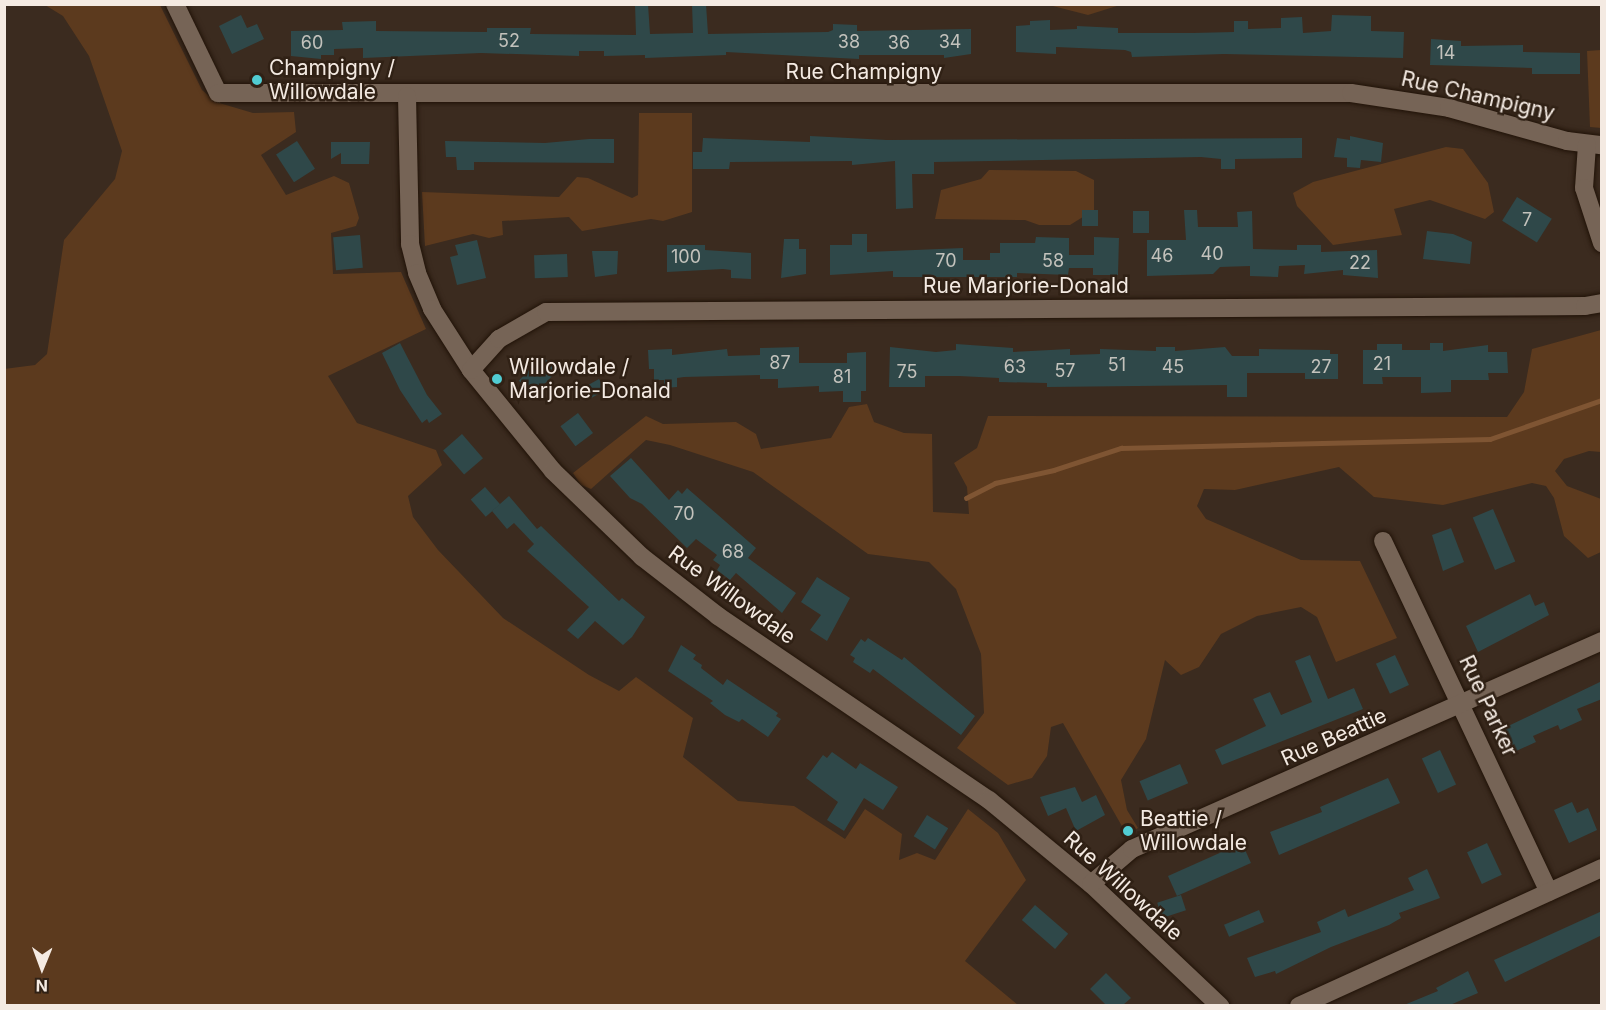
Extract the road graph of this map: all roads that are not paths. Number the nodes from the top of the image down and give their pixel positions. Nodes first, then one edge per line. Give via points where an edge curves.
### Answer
1 (175, 4) edge
2 (407, 96) junction
3 (1594, 145) edge
4 (1602, 243) edge
5 (1602, 303) edge
6 (471, 370) junction
7 (1383, 541) dead end
8 (1602, 641) edge
9 (1463, 705) junction
10 (1602, 867) edge
11 (1092, 884) junction
12 (1550, 892) junction
13 (1220, 1005) edge
14 (1299, 1005) edge

1 - 2 street, Rue Champigny via 218,93
2 - 3 street, Rue Champigny via 1351,93 1449,108
2 - 6 street, Rue Willowdale via 410,244 432,309
3 - 4 street via 1584,188
5 - 6 street, Rue Marjorie-Donald via 546,312 499,339
6 - 11 street, Rue Willowdale via 553,471 642,556 736,629 989,800
7 - 9 street, Rue Parker
8 - 9 street, Rue Beattie
9 - 11 street, Rue Beattie via 1131,849
9 - 12 street, Rue Parker
10 - 12 street
11 - 13 street, Rue Willowdale
12 - 14 street

